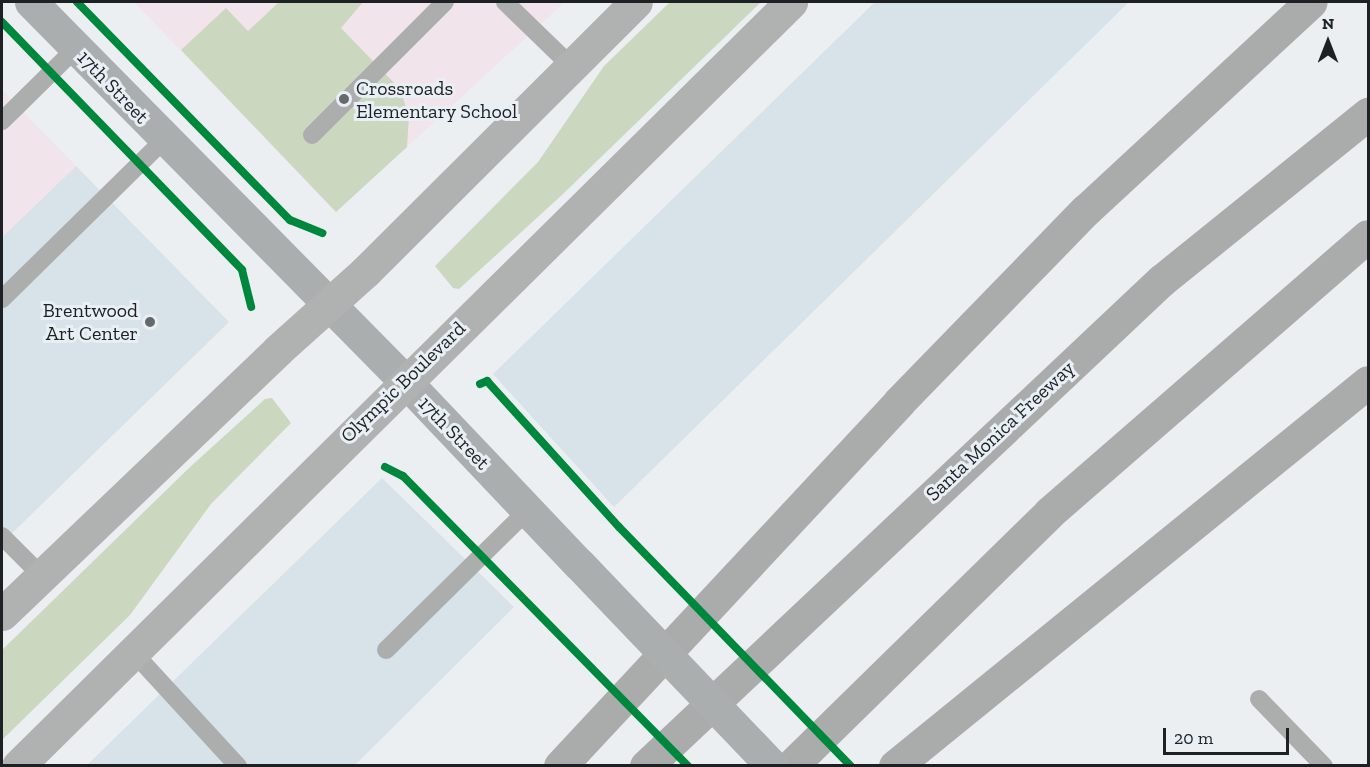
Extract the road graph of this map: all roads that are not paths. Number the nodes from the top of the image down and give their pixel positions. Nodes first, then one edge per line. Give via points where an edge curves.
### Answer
1 (31, 2) edge
2 (446, 2) edge
3 (505, 2) edge
4 (636, 2) edge
5 (791, 2) edge
6 (1311, 2) edge
7 (76, 48) junction
8 (571, 66) junction
9 (1368, 114) edge
10 (2, 121) edge
11 (312, 135) dead end
12 (164, 140) junction
13 (1368, 236) edge
14 (2, 299) edge
15 (328, 305) junction
16 (406, 382) junction
17 (1368, 382) edge
18 (527, 511) junction
19 (2, 536) edge
20 (42, 576) junction
21 (2, 614) edge
22 (386, 650) dead end
23 (133, 652) junction
24 (1259, 699) dead end
25 (18, 765) edge
26 (238, 765) edge
27 (560, 765) edge
28 (646, 765) edge
29 (772, 765) edge
30 (791, 765) edge
31 (896, 765) edge
32 (1324, 765) edge

1 - 7 street, 17th Street
2 - 11 lane
3 - 8 lane
4 - 8 main road
5 - 16 main road, Olympic Boulevard
6 - 27 highway via 1086,210 891,410
7 - 10 lane
7 - 12 street, 17th Street
8 - 15 main road
9 - 28 highway, Santa Monica Freeway via 1162,280
12 - 14 lane
12 - 15 street, 17th Street
13 - 30 highway via 1049,513
15 - 16 street, 17th Street
15 - 20 main road
16 - 18 street, 17th Street
16 - 23 main road, Olympic Boulevard
17 - 31 highway
18 - 22 lane
18 - 29 street, 17th Street, bridge
19 - 20 lane
20 - 21 main road
23 - 25 main road, Olympic Boulevard
23 - 26 lane
24 - 32 lane

